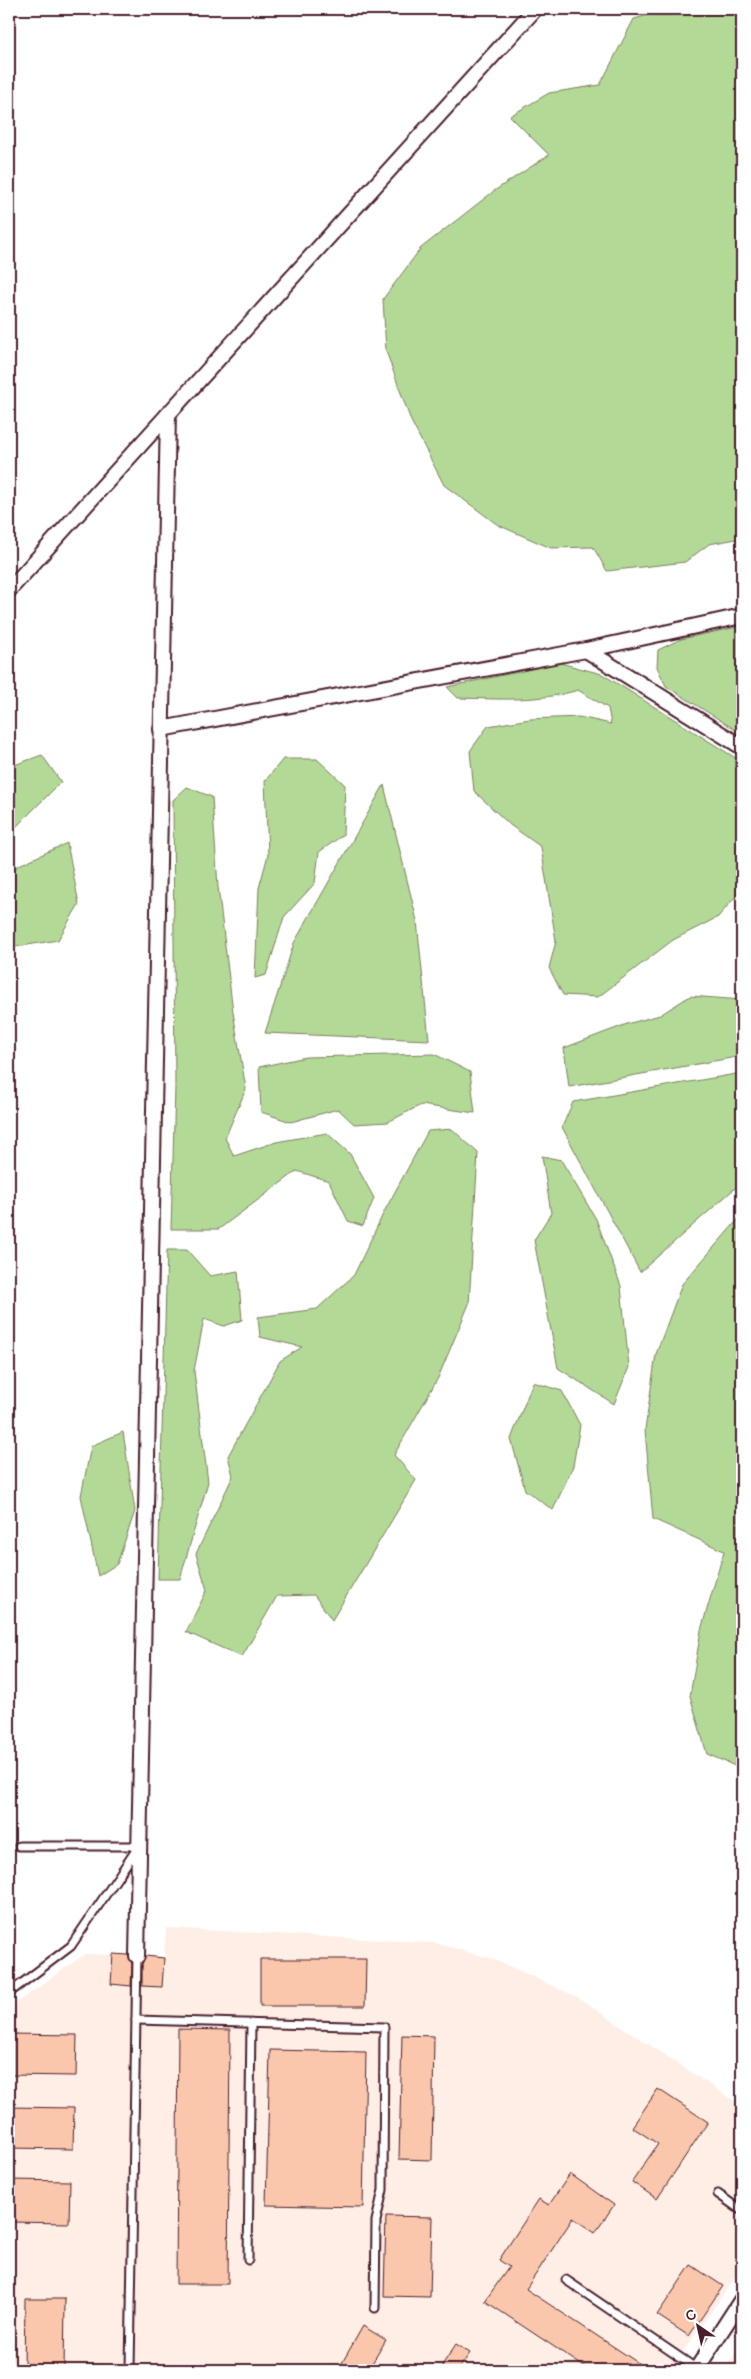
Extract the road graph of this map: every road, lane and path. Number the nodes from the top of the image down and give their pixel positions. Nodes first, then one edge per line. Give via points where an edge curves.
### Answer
1 (535, 9) edge
2 (168, 414) junction
3 (9, 590) edge
4 (742, 616) edge
5 (586, 650) junction
6 (161, 730) junction
7 (742, 748) edge
8 (19, 1846) dead end
9 (139, 1846) junction
10 (137, 1956) joint
11 (9, 1993) edge
12 (136, 2020) junction
13 (251, 2024) junction
14 (718, 2194) dead end
15 (742, 2211) edge
16 (248, 2260) dead end
17 (566, 2280) dead end
18 (742, 2299) edge
19 (374, 2308) dead end
20 (130, 2370) edge
21 (697, 2370) edge

1 - 2 street
2 - 3 street
2 - 6 street
4 - 5 street
5 - 6 street
5 - 7 street
6 - 9 street
8 - 9 lane
9 - 10 street
9 - 11 lane via 71,1946
10 - 12 lane
12 - 13 lane
12 - 20 lane
13 - 16 lane
13 - 19 lane via 384,2028 383,2190 376,2220
14 - 15 lane
17 - 21 lane
18 - 21 street

